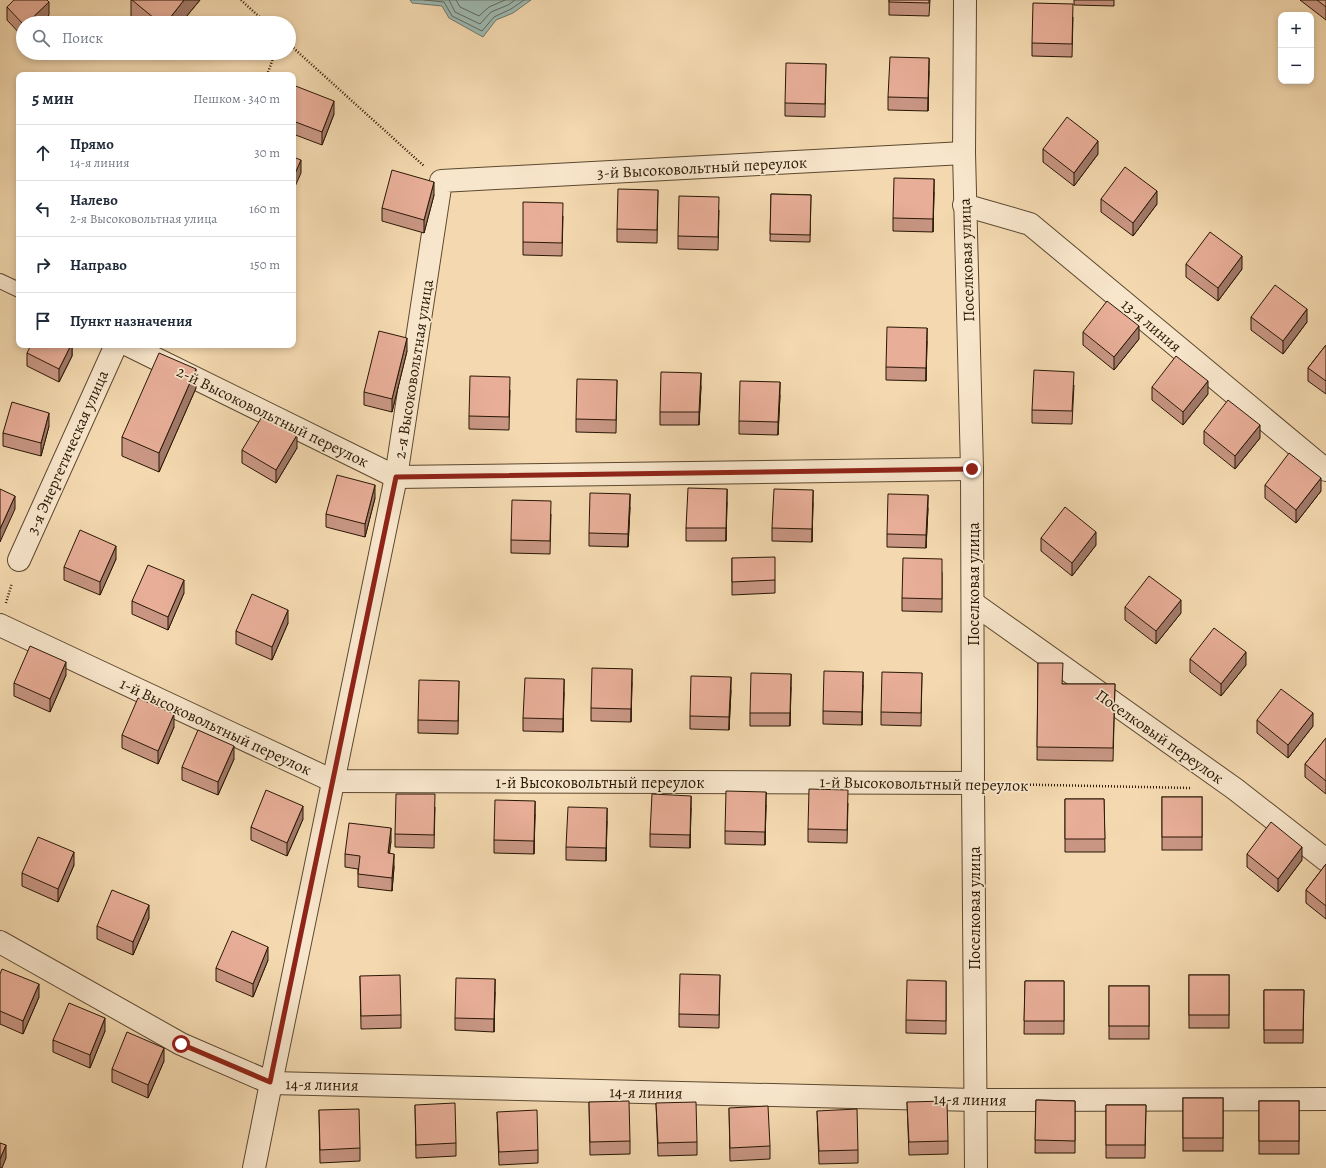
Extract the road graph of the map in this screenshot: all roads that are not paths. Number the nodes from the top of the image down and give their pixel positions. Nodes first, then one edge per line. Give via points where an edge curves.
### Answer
1 (965, 0) edge
2 (964, 153) junction
3 (441, 181) joint
4 (964, 205) junction
5 (0, 281) edge
6 (16, 289) edge
7 (115, 348) edge
8 (134, 348) edge
9 (972, 469) junction
10 (1326, 470) edge
11 (396, 477) junction
12 (19, 560) road end
13 (973, 603) junction
14 (0, 625) edge
15 (333, 781) junction
16 (973, 783) junction
17 (1326, 860) edge
18 (0, 942) edge
19 (270, 1082) junction
20 (1326, 1099) edge
21 (975, 1100) junction
22 (254, 1168) edge
23 (976, 1168) edge

1 - 2 street, Поселковая улица
2 - 3 street, 3-й Высоковольтный переулок
2 - 4 street, Поселковая улица
3 - 11 street, 2-я Высоковольтная улица
4 - 9 street, Поселковая улица
4 - 10 street, 13-я линия via 1030,224
5 - 6 lane
7 - 12 street, 3-я Энергетическая улица
8 - 11 street, 2-й Высоковольтный переулок
9 - 11 street, 2-й Высоковольтный переулок
9 - 13 street, Поселковая улица
11 - 15 street, 2-я Высоковольтная улица
13 - 16 street, Поселковая улица
13 - 17 street, Поселковый переулок via 1235,790
14 - 15 street, 1-й Высоковольтный переулок
15 - 16 street, 1-й Высоковольтный переулок
15 - 19 street, 2-я Высоковольтная улица
16 - 21 street, Поселковая улица
18 - 19 street, 14-я линия via 181,1044
19 - 21 street, 14-я линия
19 - 22 street, 2-я Высоковольтная улица
20 - 21 street, 14-я линия
21 - 23 street, Поселковая улица

